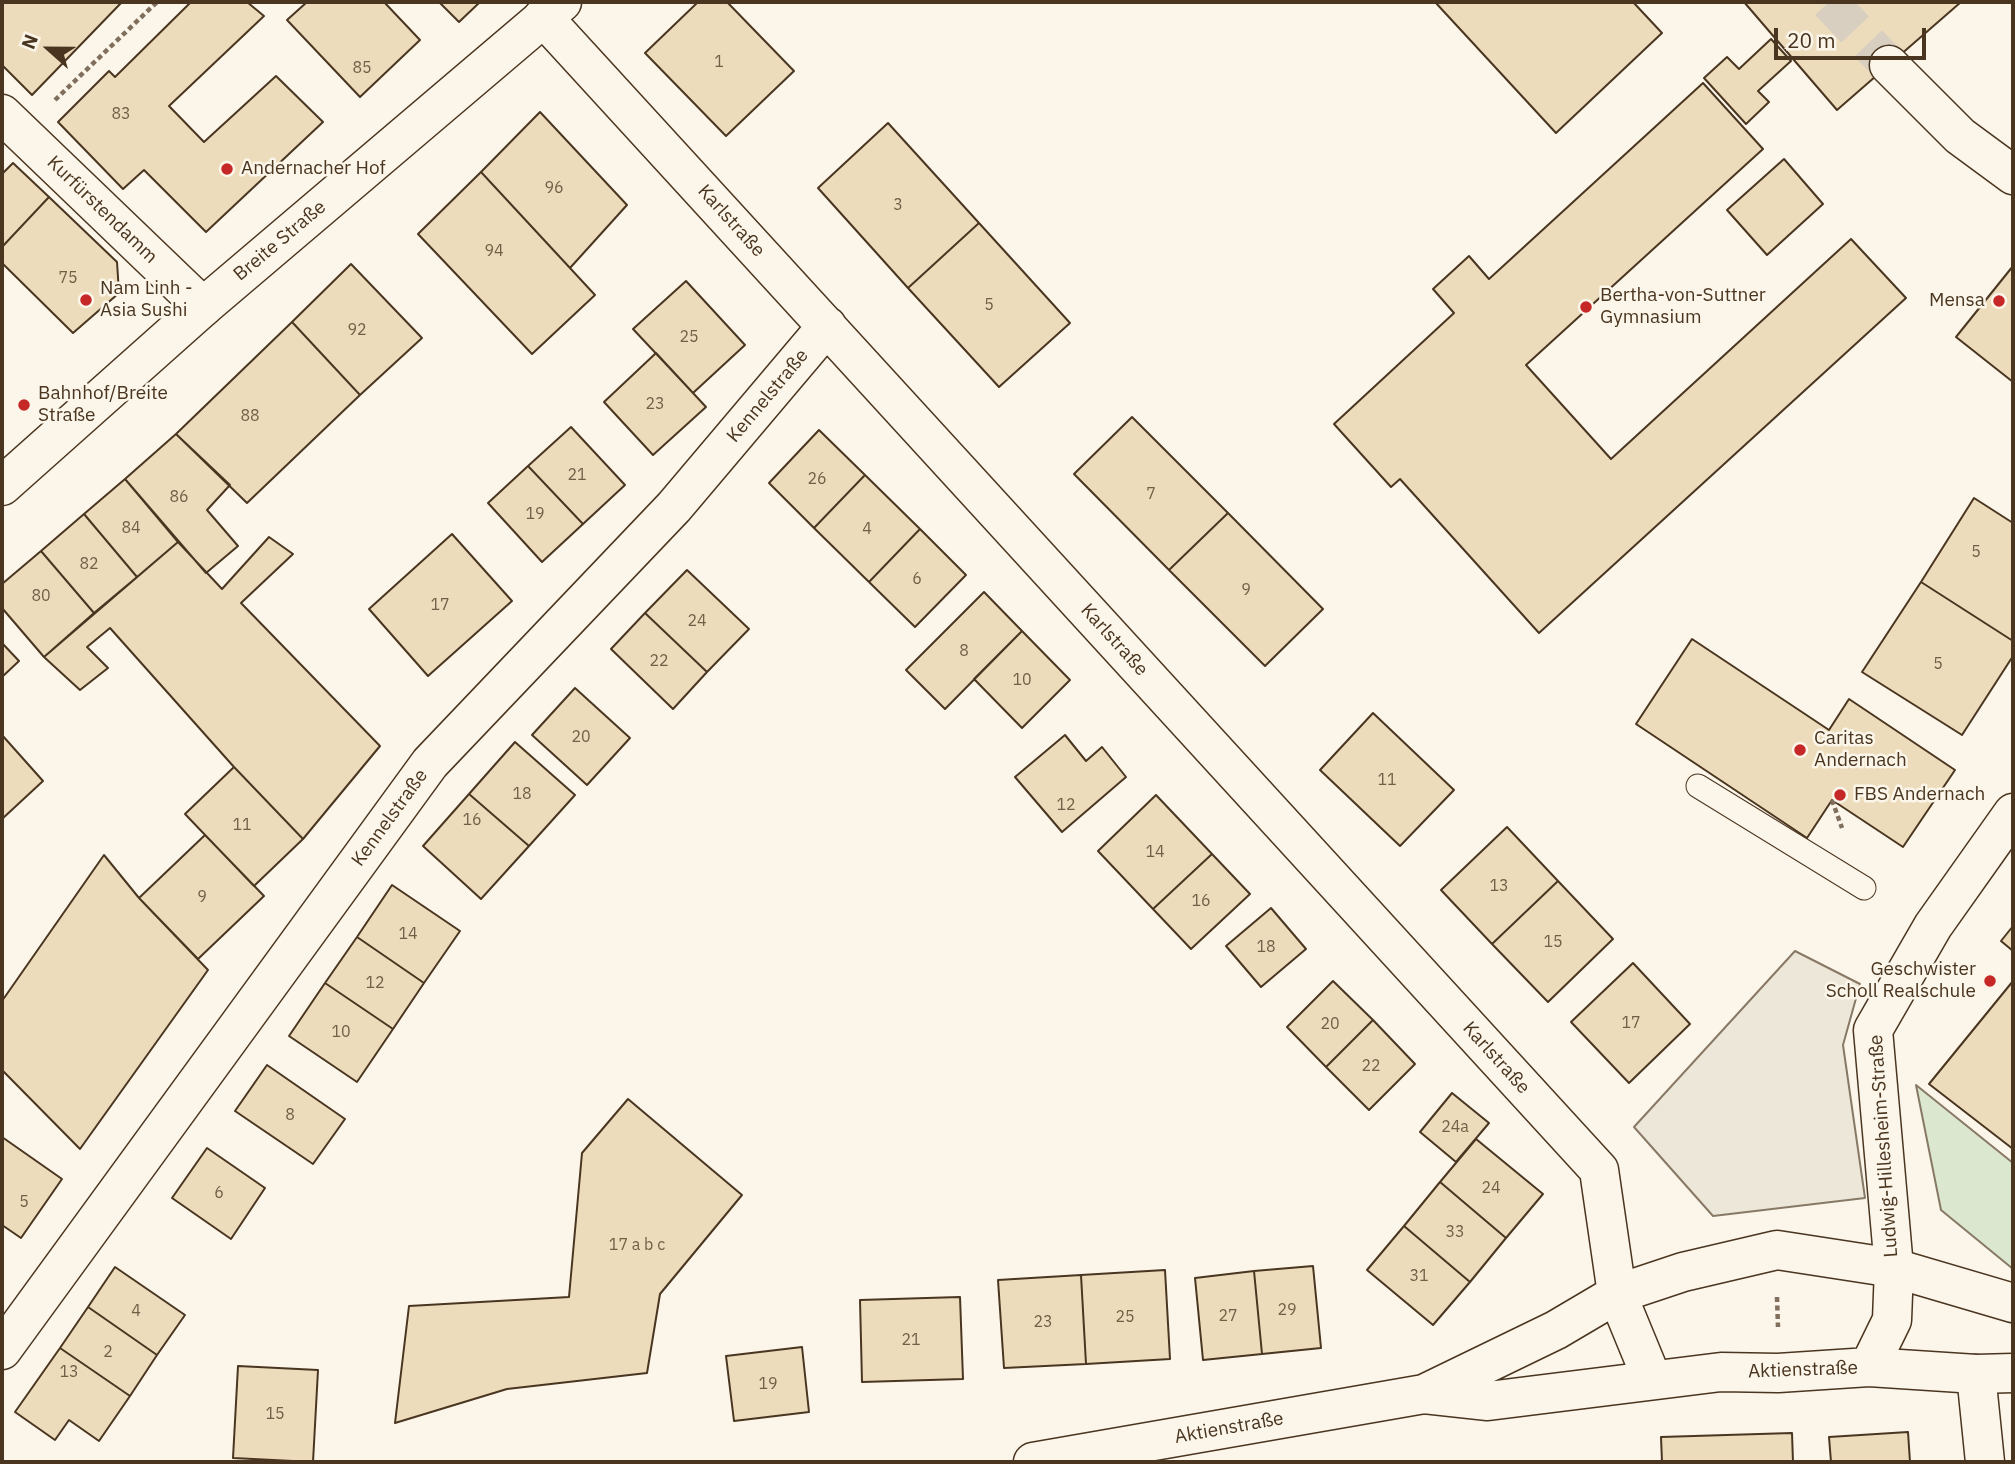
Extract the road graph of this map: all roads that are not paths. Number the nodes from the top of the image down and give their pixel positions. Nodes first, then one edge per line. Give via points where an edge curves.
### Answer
1 (553, 9) edge
2 (1889, 65) tunnel mouth
3 (6, 118) edge
4 (2013, 175) edge
5 (203, 307) junction
6 (827, 326) junction
7 (2, 486) edge
8 (1698, 786) dead end
9 (2013, 813) edge
10 (1864, 888) dead end
11 (1894, 1268) junction
12 (1617, 1294) junction
13 (2013, 1303) edge
14 (2, 1350) edge
15 (1869, 1367) junction
16 (2013, 1373) edge
17 (1976, 1374) junction
18 (1652, 1379) junction
19 (1424, 1394) junction
20 (1033, 1462) edge
21 (1985, 1462) edge

1 - 5 street, Breite Straße
1 - 6 street, Karlstraße
2 - 4 street via 1960,135
3 - 5 street, Kurfürstendamm
5 - 7 street, Breite Straße
6 - 12 street, Karlstraße via 1599,1170
6 - 14 street, Kennelstraße via 674,507 430,763
8 - 10 lane
9 - 11 street, Ludwig-Hillesheim-Straße via 1933,926 1873,1030
11 - 12 street, Aktienstraße via 1777,1250 1682,1272
11 - 13 street, Aktienstraße
11 - 15 street, Aktienstraße via 1892,1320
12 - 18 street
12 - 19 street, Aktienstraße via 1556,1330
15 - 17 street, Aktienstraße
15 - 18 street, Aktienstraße
16 - 17 street, Aktienstraße
17 - 21 street
18 - 19 street, Aktienstraße via 1488,1401
19 - 20 street, Aktienstraße

